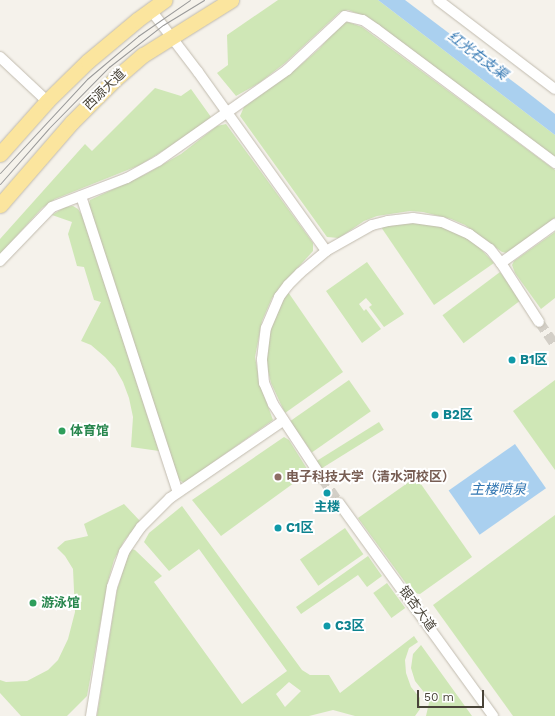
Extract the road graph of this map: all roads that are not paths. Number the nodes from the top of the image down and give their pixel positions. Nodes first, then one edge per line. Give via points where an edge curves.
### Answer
1 (165, 0) edge
2 (231, 0) edge
3 (438, 0) edge
4 (150, 9) junction
5 (172, 37) junction
6 (0, 57) edge
7 (555, 89) edge
8 (46, 101) junction
9 (227, 114) junction
10 (0, 154) edge
11 (555, 163) edge
12 (81, 196) junction
13 (0, 205) edge
14 (555, 224) edge
15 (326, 251) junction
16 (0, 261) edge
17 (501, 262) junction
18 (539, 322) tunnel mouth
19 (282, 421) junction
20 (322, 478) tunnel mouth
21 (178, 492) junction
22 (339, 503) tunnel mouth
23 (91, 716) edge
24 (494, 716) edge

1 - 4 main road
2 - 5 main road, 西源大道
3 - 7 street
4 - 5 street
4 - 8 main road via 88,61
5 - 9 street
5 - 13 main road, 西源大道 via 143,55 115,79 72,122
6 - 8 street
8 - 10 main road
9 - 11 street via 287,70 339,20 345,16 355,17 376,29
9 - 12 street via 158,161 127,178
9 - 15 street
12 - 16 street via 52,207
12 - 21 street
14 - 17 street
15 - 17 street via 372,225 400,219 428,219 469,234 490,249
15 - 19 street via 288,285 279,297 266,328 262,344 264,383
17 - 18 street
19 - 20 street
19 - 21 street
21 - 23 street via 141,526 124,552 112,588
22 - 24 street, 银杏大道

